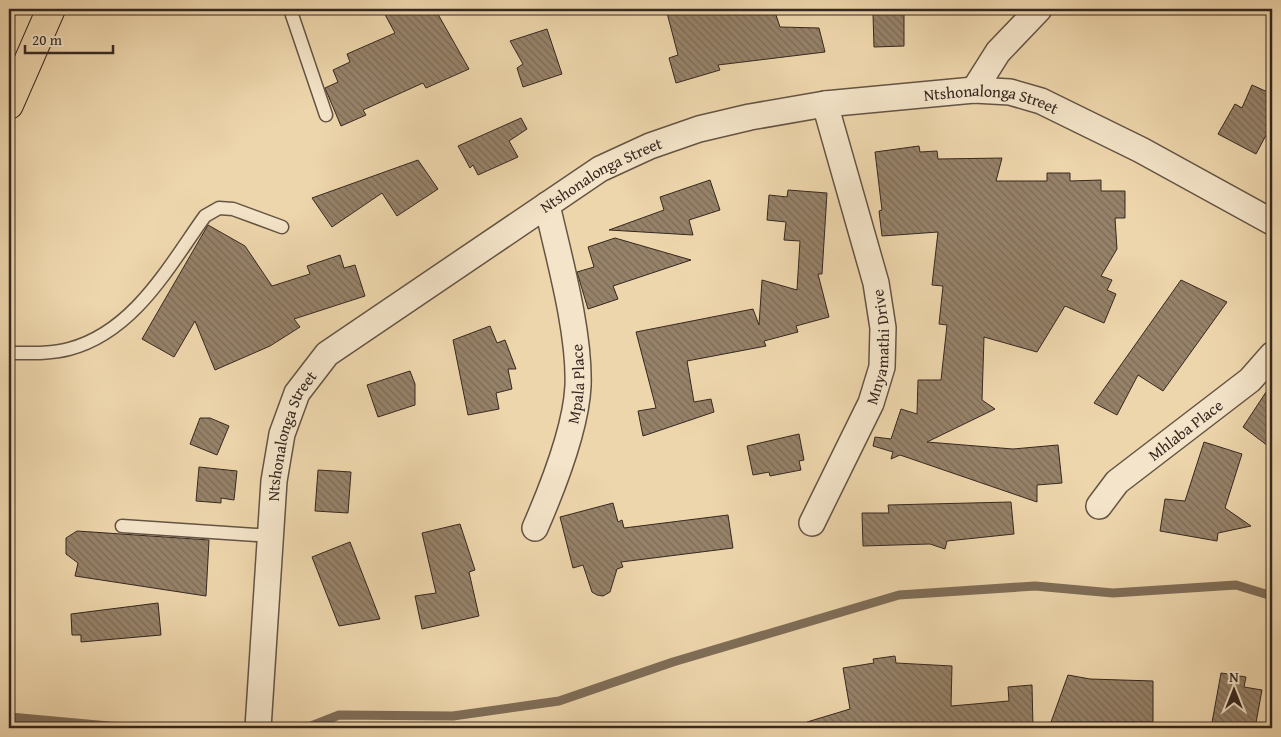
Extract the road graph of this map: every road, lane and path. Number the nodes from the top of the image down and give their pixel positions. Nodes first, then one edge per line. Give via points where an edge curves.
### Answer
1 (52, 9) edge
2 (290, 9) edge
3 (1039, 9) edge
4 (974, 90) junction
5 (825, 104) junction
6 (9, 105) edge
7 (326, 115) dead end
8 (547, 204) junction
9 (1272, 222) edge
10 (282, 227) dead end
11 (9, 353) edge
12 (1272, 355) edge
13 (1099, 506) dead end
14 (812, 523) dead end
15 (122, 526) dead end
16 (535, 528) dead end
17 (271, 536) junction
18 (258, 728) edge

1 - 6 highway
2 - 7 lane
3 - 4 street via 998,52
4 - 5 street, Ntshonalonga Street
4 - 9 street, Ntshonalonga Street via 1010,92 1042,101 1141,150
5 - 8 street, Ntshonalonga Street via 700,129 650,146 600,169
5 - 14 street, Mnyamathi Drive via 876,283 884,328 882,368 871,403
8 - 16 street, Mpala Place via 575,343 578,386 571,425
8 - 17 street, Ntshonalonga Street via 327,354 297,393 282,434 274,481
10 - 11 lane via 233,209 219,208 205,216 150,293 126,319 99,337 70,349 37,354
12 - 13 street, Mhlaba Place via 1250,380 1118,482
15 - 17 lane
17 - 18 street, Ntshonalonga Street

